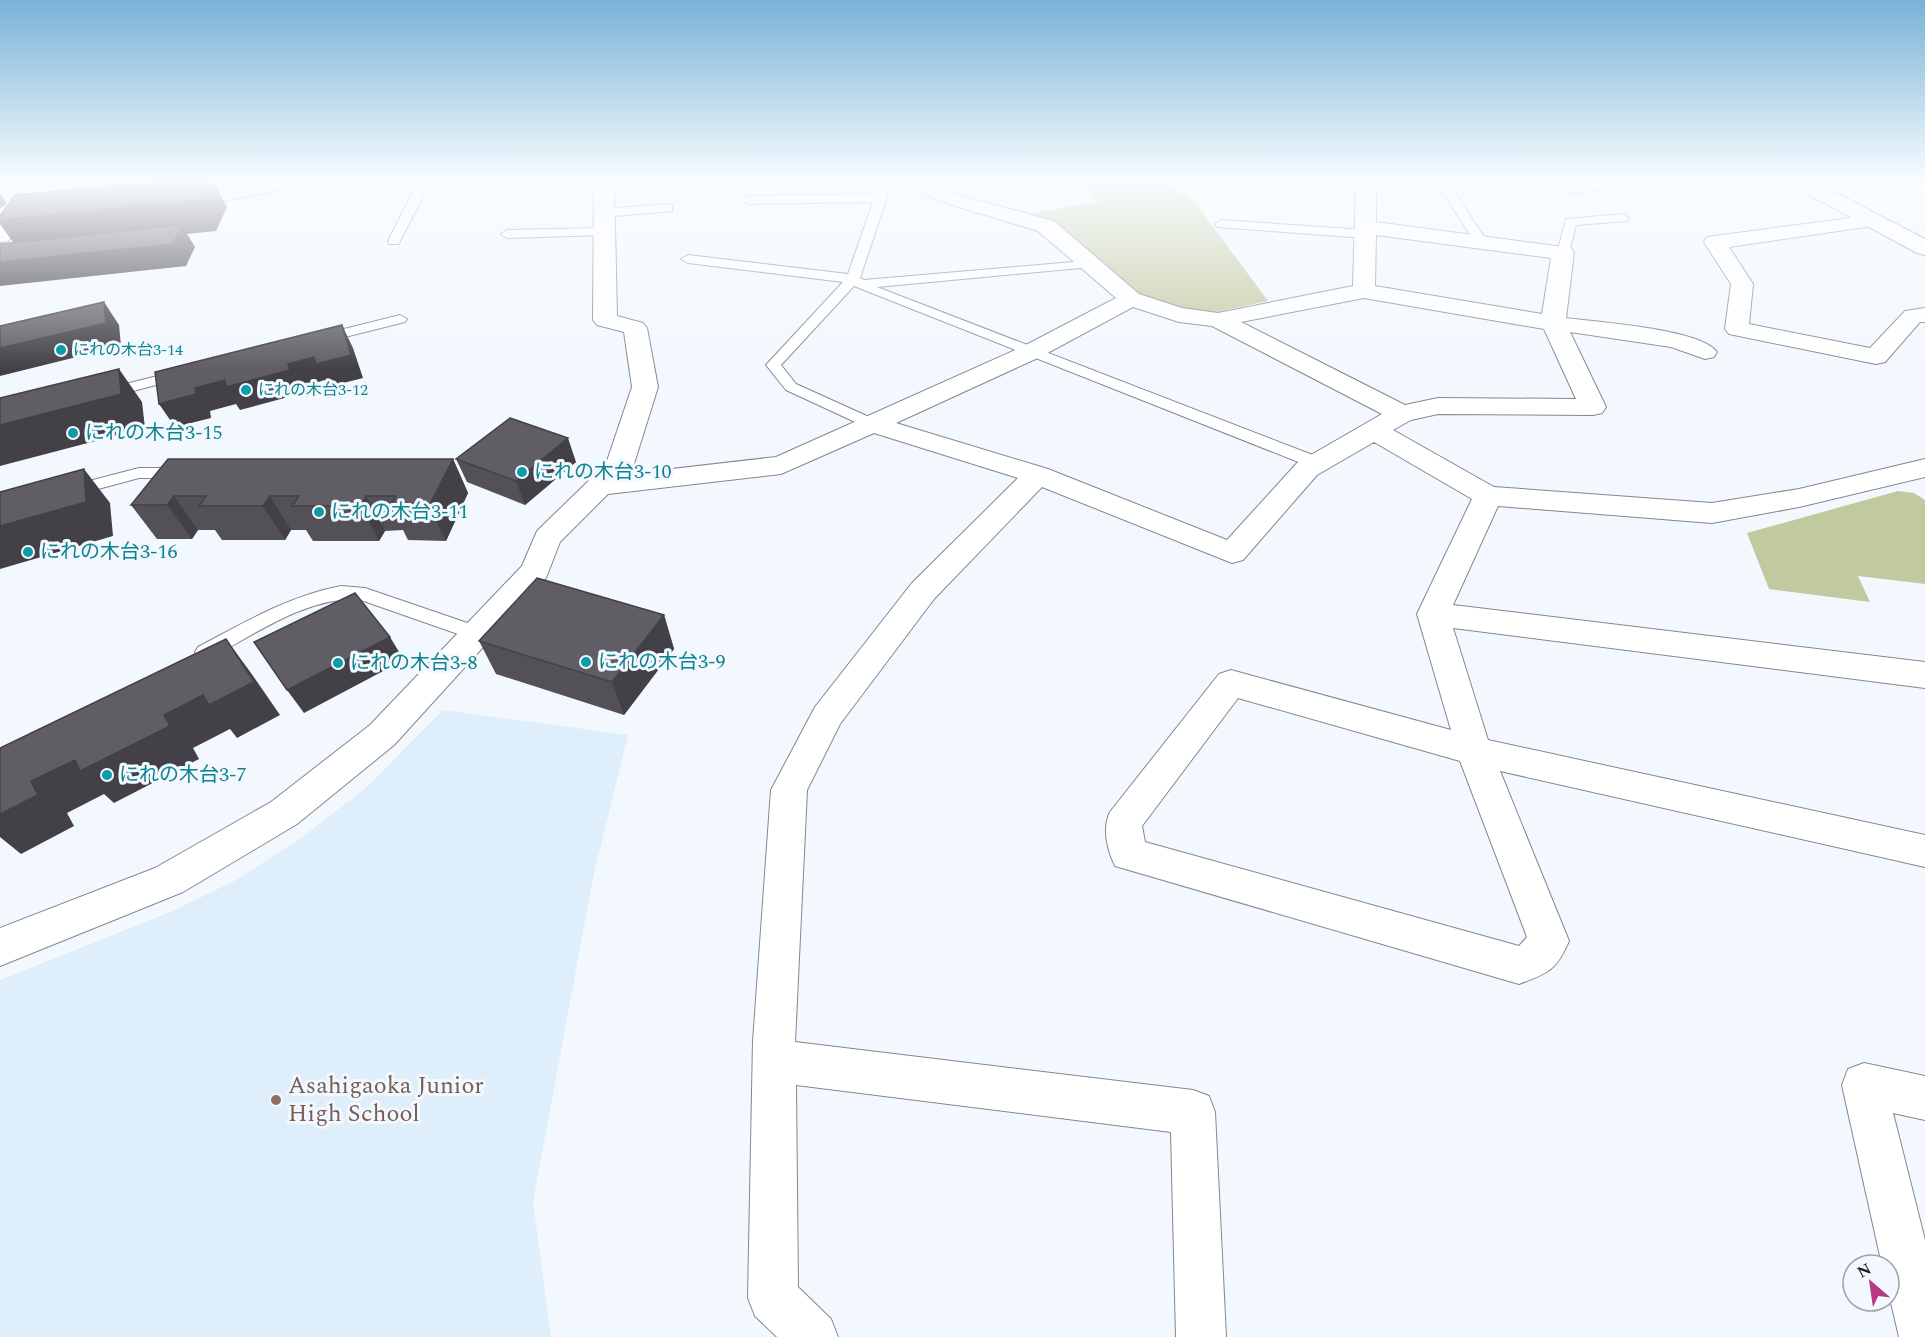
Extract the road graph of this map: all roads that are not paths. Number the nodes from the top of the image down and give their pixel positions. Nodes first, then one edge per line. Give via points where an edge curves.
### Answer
1 (603, 244) edge
2 (868, 244) edge
3 (1069, 244) edge
4 (1365, 244) edge
5 (1504, 244) edge
6 (1565, 244) edge
7 (1717, 244) edge
8 (1563, 253) junction
9 (688, 259) dead end
10 (1091, 262) junction
11 (858, 282) junction
12 (1364, 291) junction
13 (1131, 299) junction
14 (1925, 315) edge
15 (400, 319) dead end
16 (1218, 320) junction
17 (1553, 323) junction
18 (308, 342) edge
19 (1031, 352) junction
20 (1705, 352) dead end
21 (194, 371) edge
22 (91, 397) edge
23 (1402, 414) junction
24 (872, 424) junction
25 (1373, 430) junction
26 (1317, 463) junction
27 (1923, 472) edge
28 (196, 473) edge
29 (1038, 475) junction
30 (601, 486) junction
31 (58, 495) edge
32 (1488, 496) junction
33 (1433, 614) junction
34 (478, 634) junction
35 (191, 659) edge
36 (1925, 675) edge
37 (1474, 751) junction
38 (1925, 851) edge
39 (0, 946) edge
40 (774, 1061) junction
41 (1925, 1098) edge
42 (813, 1337) edge
43 (1201, 1337) edge
44 (1924, 1337) edge

1 - 30 street via 605,320 635,328 645,387 619,466
2 - 11 lane
3 - 10 street
4 - 12 street
5 - 8 street
6 - 8 lane
7 - 14 street via 1742,284 1737,329 1876,357 1913,316
8 - 17 street
9 - 11 lane
10 - 11 lane
10 - 13 street
11 - 19 lane
11 - 24 lane via 773,365 791,387
12 - 16 street
12 - 17 street
13 - 16 street via 1179,315
13 - 19 street
15 - 18 lane
16 - 23 street
17 - 20 street via 1676,340
17 - 23 street via 1593,407 1438,406
19 - 24 street
19 - 26 lane
21 - 22 lane
23 - 25 street
24 - 29 street
24 - 30 street via 781,465
25 - 26 street
25 - 32 street
26 - 29 street via 1307,469 1232,553
27 - 32 street via 1712,513
28 - 31 lane via 139,473
29 - 40 street via 923,591 827,716 789,790
30 - 34 street via 547,538 535,572
32 - 33 street
33 - 36 street
33 - 37 street
34 - 35 lane via 345,591 308,600
34 - 39 street via 382,735 284,813 169,880
37 - 37 street via 1549,941 1536,958 1519,965 1128,854 1123,823 1231,683
37 - 38 street
40 - 42 street via 773,1298
40 - 43 street via 1193,1112
41 - 44 street via 1864,1085

